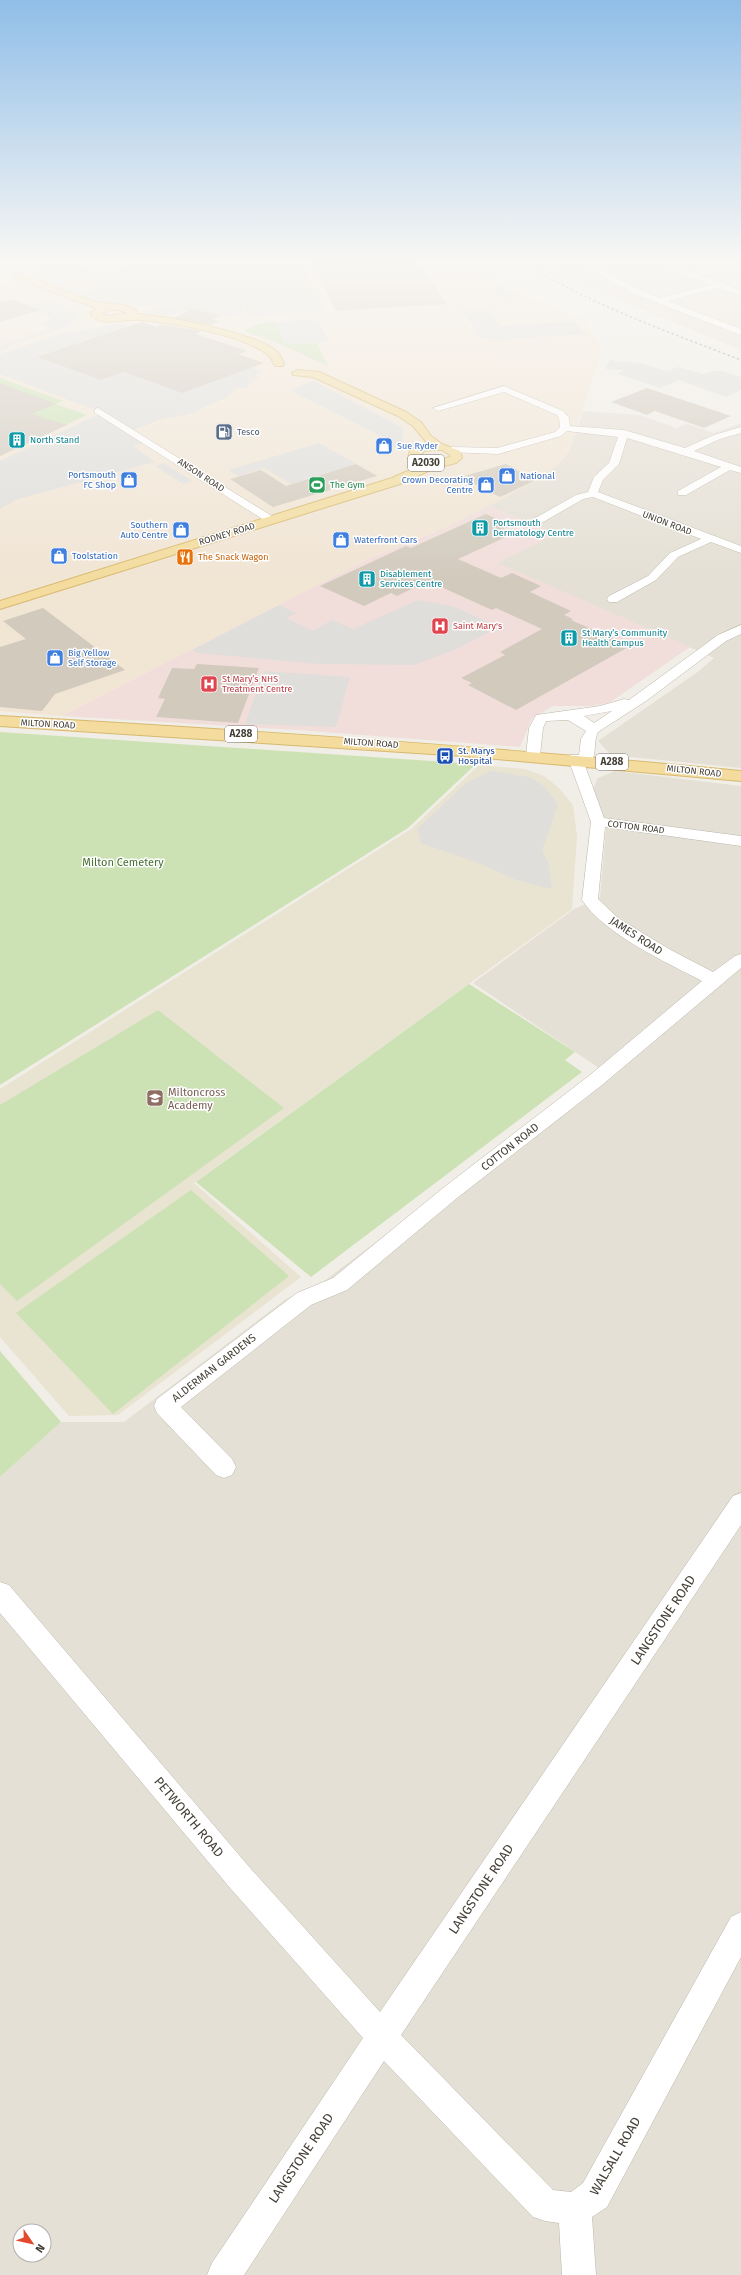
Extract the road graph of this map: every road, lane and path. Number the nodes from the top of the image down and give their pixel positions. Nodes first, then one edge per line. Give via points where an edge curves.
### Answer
1 (287, 368) edge
2 (438, 408) dead end
3 (98, 411) dead end
4 (565, 428) junction
5 (421, 429) junction
6 (741, 430) edge
7 (624, 433) junction
8 (439, 447) junction
9 (685, 452) junction
10 (417, 455) junction
11 (453, 455) junction
12 (434, 464) junction
13 (728, 467) junction
14 (741, 470) edge
15 (409, 477) junction
16 (593, 493) junction
17 (682, 493) dead end
18 (271, 520) junction
19 (534, 523) dead end
20 (709, 539) junction
21 (740, 549) edge
22 (613, 599) dead end
23 (0, 605) edge
24 (741, 629) edge
25 (641, 698) junction
26 (571, 714) junction
27 (0, 721) edge
28 (593, 730) junction
29 (532, 755) junction
30 (581, 759) junction
31 (741, 776) edge
32 (598, 822) junction
33 (741, 841) edge
34 (741, 960) edge
35 (714, 980) junction
36 (272, 1323) joint
37 (224, 1467) dead end
38 (741, 1504) edge
39 (0, 1594) edge
40 (741, 1928) edge
41 (382, 2037) junction
42 (575, 2209) junction
43 (224, 2275) edge
44 (579, 2275) edge

1 - 5 main road, A2030 via 326,379 402,414
2 - 4 street via 509,390 560,413 564,418
3 - 18 street, ANSON ROAD
4 - 7 street
4 - 11 street via 558,434 498,450
5 - 8 main road, A2030 via 427,438
5 - 10 main road, A2030
6 - 9 street
7 - 9 street
7 - 16 street via 614,464 598,479
8 - 10 main road, A2030
8 - 11 main road, A2030
9 - 13 street
10 - 12 main road, A2030
10 - 15 main road, A2030
11 - 12 main road, A2030
12 - 15 main road, RODNEY ROAD / A2030
13 - 14 street
13 - 17 street
15 - 18 main road, RODNEY ROAD / A2030
16 - 19 street via 580,497
16 - 20 street, UNION ROAD
18 - 23 main road, RODNEY ROAD / A2030
20 - 21 street, UNION ROAD
20 - 22 street via 674,555 652,578
24 - 25 street via 722,638
25 - 26 street via 602,710
25 - 28 street
26 - 28 street
26 - 29 street via 554,714 541,718 536,728
27 - 29 main road, MILTON ROAD / A288
28 - 30 street
29 - 30 main road, MILTON ROAD / A288
30 - 31 main road, MILTON ROAD / A288
30 - 32 street, COTTON ROAD
32 - 33 street, COTTON ROAD
32 - 35 street, JAMES ROAD via 590,900 612,922
34 - 35 street, COTTON ROAD
35 - 36 street, COTTON ROAD via 596,1080 450,1193 340,1284 304,1299
36 - 37 street, ALDERMAN GARDENS via 165,1406
38 - 41 street, LANGSTONE ROAD
39 - 41 street, PETWORTH ROAD via 242,1879
40 - 42 street, WALSALL ROAD via 595,2195
41 - 42 street via 545,2205
41 - 43 street, LANGSTONE ROAD
42 - 44 street

